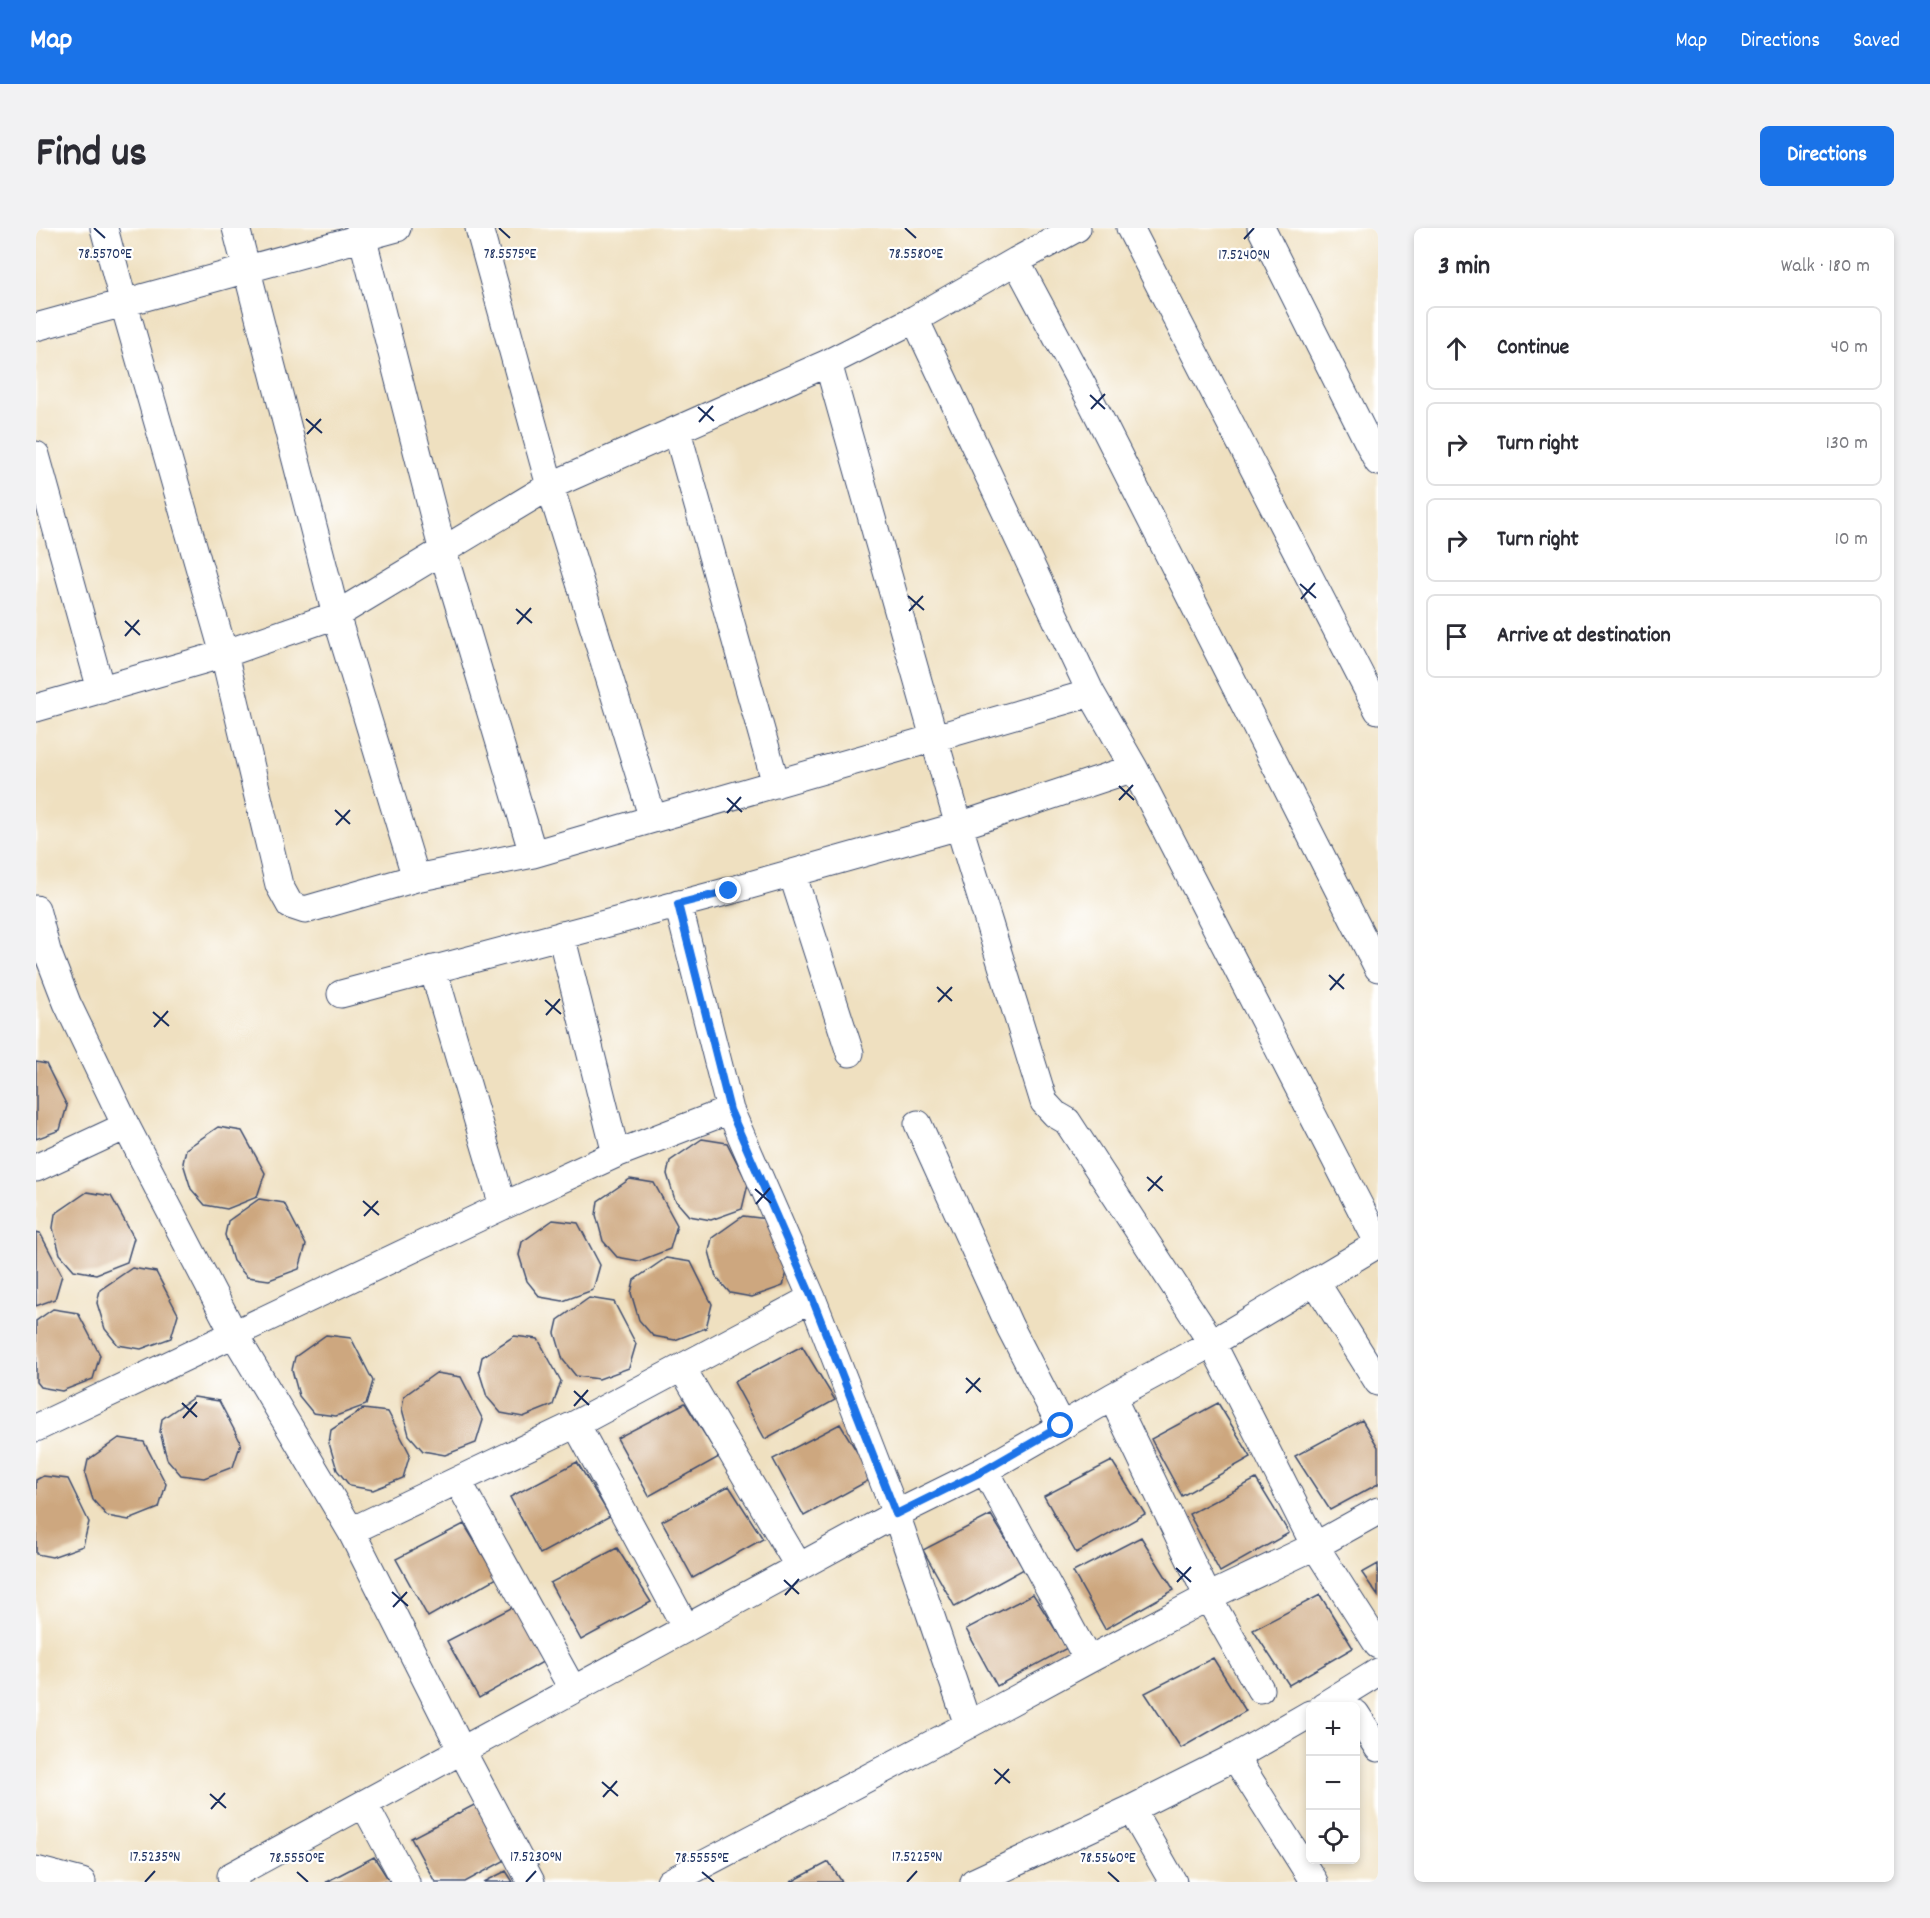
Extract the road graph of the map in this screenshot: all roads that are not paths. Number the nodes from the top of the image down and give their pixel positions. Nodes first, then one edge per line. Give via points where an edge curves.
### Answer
1 (104, 228) edge
2 (236, 228) edge
3 (397, 228) edge
4 (478, 228) edge
5 (1077, 228) edge
6 (1130, 228) edge
7 (1261, 228) edge
8 (362, 233) edge
9 (1016, 261) junction
10 (246, 268) junction
11 (124, 304) junction
12 (915, 319) junction
13 (36, 327) edge
14 (828, 363) junction
15 (677, 431) junction
16 (36, 455) edge
17 (1378, 462) edge
18 (550, 486) junction
19 (442, 552) junction
20 (336, 615) junction
21 (224, 654) junction
22 (101, 690) junction
23 (1091, 693) junction
24 (36, 708) edge
25 (1378, 710) edge
26 (935, 738) junction
27 (1134, 768) junction
28 (777, 784) junction
29 (653, 819) junction
30 (959, 826) junction
31 (533, 854) junction
32 (792, 873) junction
33 (416, 878) junction
34 (678, 904) junction
35 (36, 909) edge
36 (561, 935) junction
37 (1378, 967) edge
38 (433, 969) junction
39 (341, 994) dead end
40 (850, 1053) dead end
41 (730, 1110) junction
42 (918, 1124) dead end
43 (126, 1126) junction
44 (616, 1154) junction
45 (36, 1168) edge
46 (503, 1206) junction
47 (1378, 1243) edge
48 (1315, 1281) junction
49 (812, 1298) junction
50 (234, 1334) junction
51 (1212, 1343) junction
52 (682, 1368) junction
53 (1378, 1382) edge
54 (1112, 1397) junction
55 (576, 1424) junction
56 (1061, 1426) junction
57 (36, 1428) edge
58 (985, 1470) junction
59 (458, 1481) junction
60 (1378, 1511) edge
61 (896, 1514) junction
62 (351, 1531) junction
63 (1315, 1546) junction
64 (799, 1567) junction
65 (1208, 1597) junction
66 (686, 1628) junction
67 (1378, 1645) edge
68 (1088, 1660) junction
69 (1378, 1672) edge
70 (1260, 1689) dead end
71 (573, 1690) junction
72 (1346, 1702) edge
73 (1306, 1717) edge
74 (968, 1725) junction
75 (1360, 1726) edge
76 (1378, 1748) edge
77 (462, 1751) junction
78 (1235, 1757) junction
79 (364, 1804) junction
80 (1131, 1809) junction
81 (36, 1870) edge
82 (1023, 1872) edge
83 (680, 1880) edge
84 (82, 1882) edge
85 (235, 1882) edge
86 (406, 1882) edge
87 (531, 1882) edge
88 (974, 1882) edge
89 (1173, 1882) edge
90 (1314, 1882) edge

1 - 11 street
2 - 10 street
3 - 8 street
4 - 18 street
5 - 9 street
6 - 25 street
7 - 17 street
8 - 10 street
8 - 19 street
9 - 12 street
9 - 37 street
10 - 11 street
10 - 20 street
11 - 13 street
11 - 21 street
12 - 14 street
12 - 23 street
14 - 15 street
14 - 26 street
15 - 18 street
15 - 28 street
16 - 22 street
18 - 19 street
18 - 29 street
19 - 20 street
19 - 31 street
20 - 21 street
20 - 33 street
21 - 22 street
21 - 33 street via 279,885 290,905 305,910
22 - 24 street
23 - 26 street
23 - 27 street
26 - 28 street
26 - 30 street
27 - 30 street
27 - 47 street
28 - 29 street
29 - 31 street
30 - 32 street
30 - 51 street via 1044,1102 1067,1121
31 - 33 street
32 - 34 street
32 - 40 street
34 - 36 street
34 - 41 street
35 - 43 street via 47,951 68,1003
36 - 38 street
36 - 44 street
38 - 39 street
38 - 46 street
41 - 44 street
41 - 49 street
42 - 56 street via 1010,1327
43 - 45 street
43 - 50 street
44 - 46 street
46 - 50 street
47 - 48 street
48 - 51 street
48 - 53 street
49 - 52 street
49 - 61 street
50 - 57 street
50 - 62 street
51 - 54 street
51 - 63 street
52 - 55 street
52 - 64 street
54 - 56 street
54 - 65 street
55 - 59 street
55 - 66 street
56 - 58 street
58 - 61 street
58 - 68 street
59 - 62 street
59 - 71 street
60 - 63 street
61 - 64 street
61 - 74 street
62 - 77 street
63 - 65 street
63 - 67 street
64 - 66 street
65 - 68 street
65 - 70 street
66 - 71 street
68 - 74 street
69 - 72 street
71 - 77 street
73 - 78 street
74 - 83 street
75 - 76 street
77 - 79 street
77 - 87 street
78 - 80 street
78 - 90 street
79 - 85 street via 231,1876
79 - 86 street
80 - 82 street
80 - 89 street
81 - 84 street
82 - 88 street

